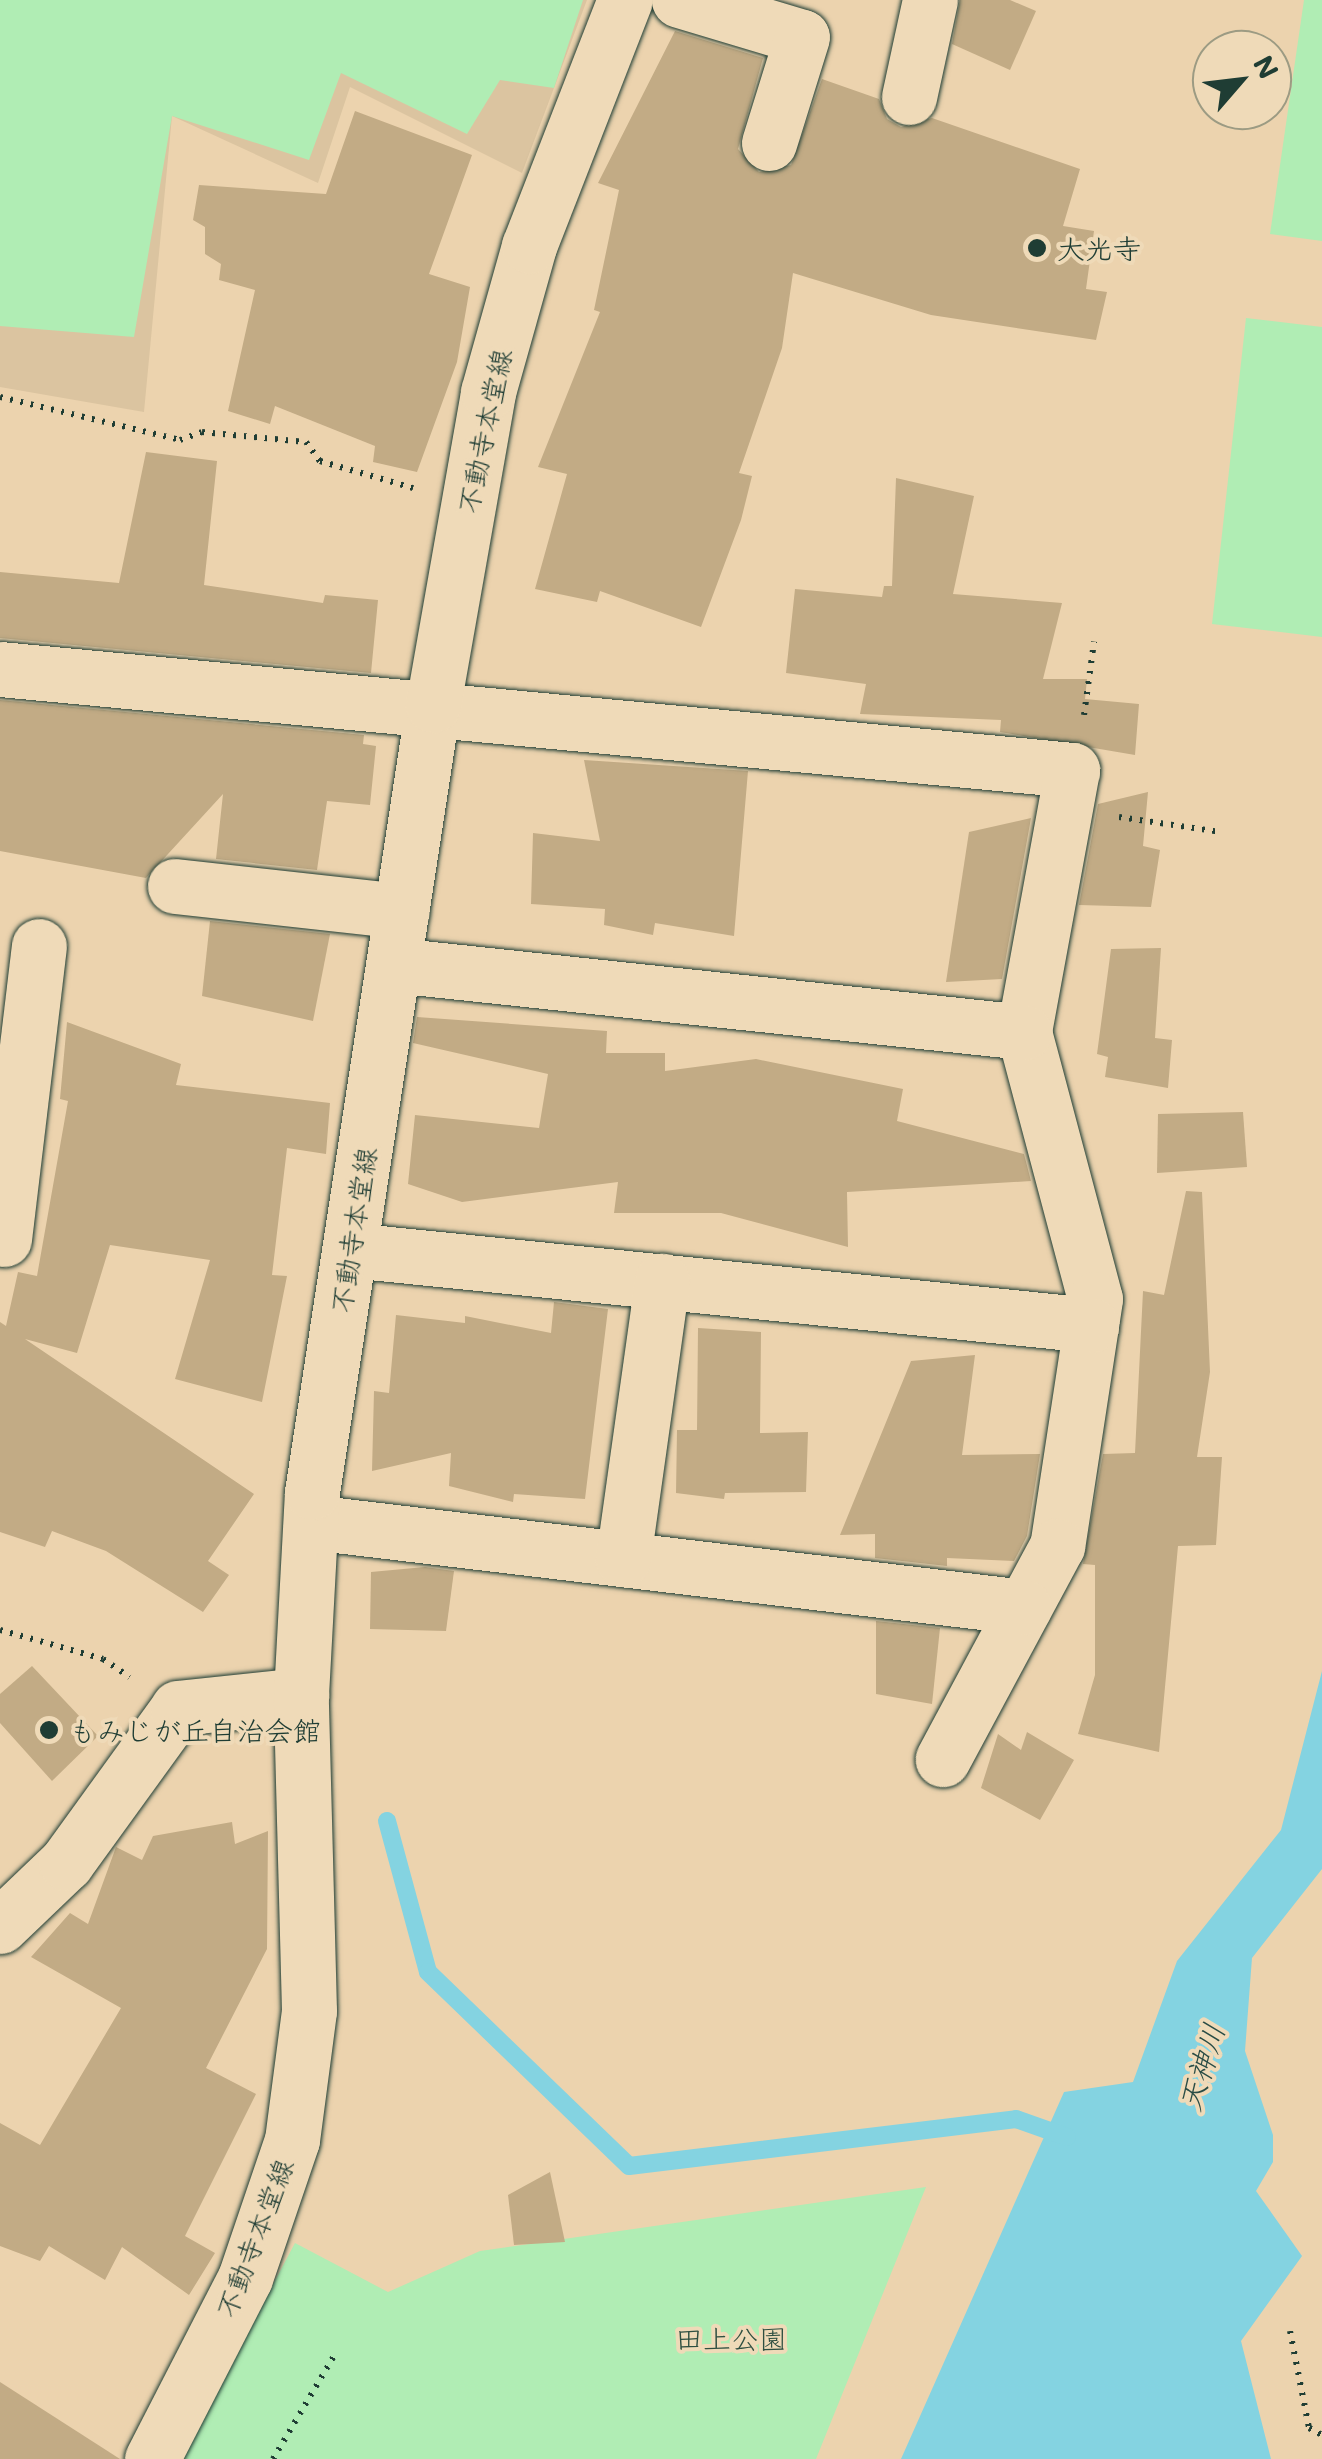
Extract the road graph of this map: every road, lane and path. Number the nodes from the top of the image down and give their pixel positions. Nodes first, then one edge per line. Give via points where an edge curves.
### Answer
1 (625, 0) edge
2 (678, 0) edge
3 (930, 0) edge
4 (909, 97) dead end
5 (769, 143) dead end
6 (0, 396) edge
7 (468, 504) junction
8 (1094, 642) dead end
9 (0, 669) edge
10 (433, 705) junction
11 (1072, 770) junction
12 (1163, 822) dead end
13 (1220, 832) dead end
14 (175, 886) dead end
15 (402, 911) junction
16 (40, 946) dead end
17 (394, 965) junction
18 (1024, 1032) junction
19 (9, 1119) edge
20 (4, 1239) dead end
21 (350, 1250) junction
22 (662, 1281) junction
23 (1091, 1325) junction
24 (311, 1522) junction
25 (623, 1560) junction
26 (1024, 1607) junction
27 (0, 1630) edge
28 (301, 1694) junction
29 (178, 1708) junction
30 (943, 1759) dead end
31 (0, 1926) edge
32 (1290, 2331) dead end
33 (334, 2356) dead end
34 (1322, 2435) edge
35 (152, 2459) edge
36 (273, 2459) edge

1 - 7 street, 不動寺本堂線 via 529,246 488,392
2 - 5 street via 802,37
3 - 4 street
6 - 7 path via 180,440 202,432 306,442 320,461
7 - 10 street, 不動寺本堂線
8 - 11 path
9 - 10 street
10 - 11 street
10 - 15 street, 不動寺本堂線
11 - 18 street
12 - 13 path
14 - 15 street
15 - 17 street, 不動寺本堂線
16 - 19 street
17 - 18 street
17 - 21 street, 不動寺本堂線
18 - 23 street via 1095,1299
19 - 20 street
21 - 22 street
21 - 24 street, 不動寺本堂線
22 - 23 street
22 - 25 street
23 - 26 street via 1057,1546
24 - 25 street
24 - 28 street, 不動寺本堂線
25 - 26 street
26 - 30 street
27 - 29 path via 103,1659
28 - 29 street
28 - 35 street, 不動寺本堂線 via 309,2011 292,2140 245,2278
29 - 31 street via 66,1863
32 - 34 path via 1309,2428
33 - 36 path

